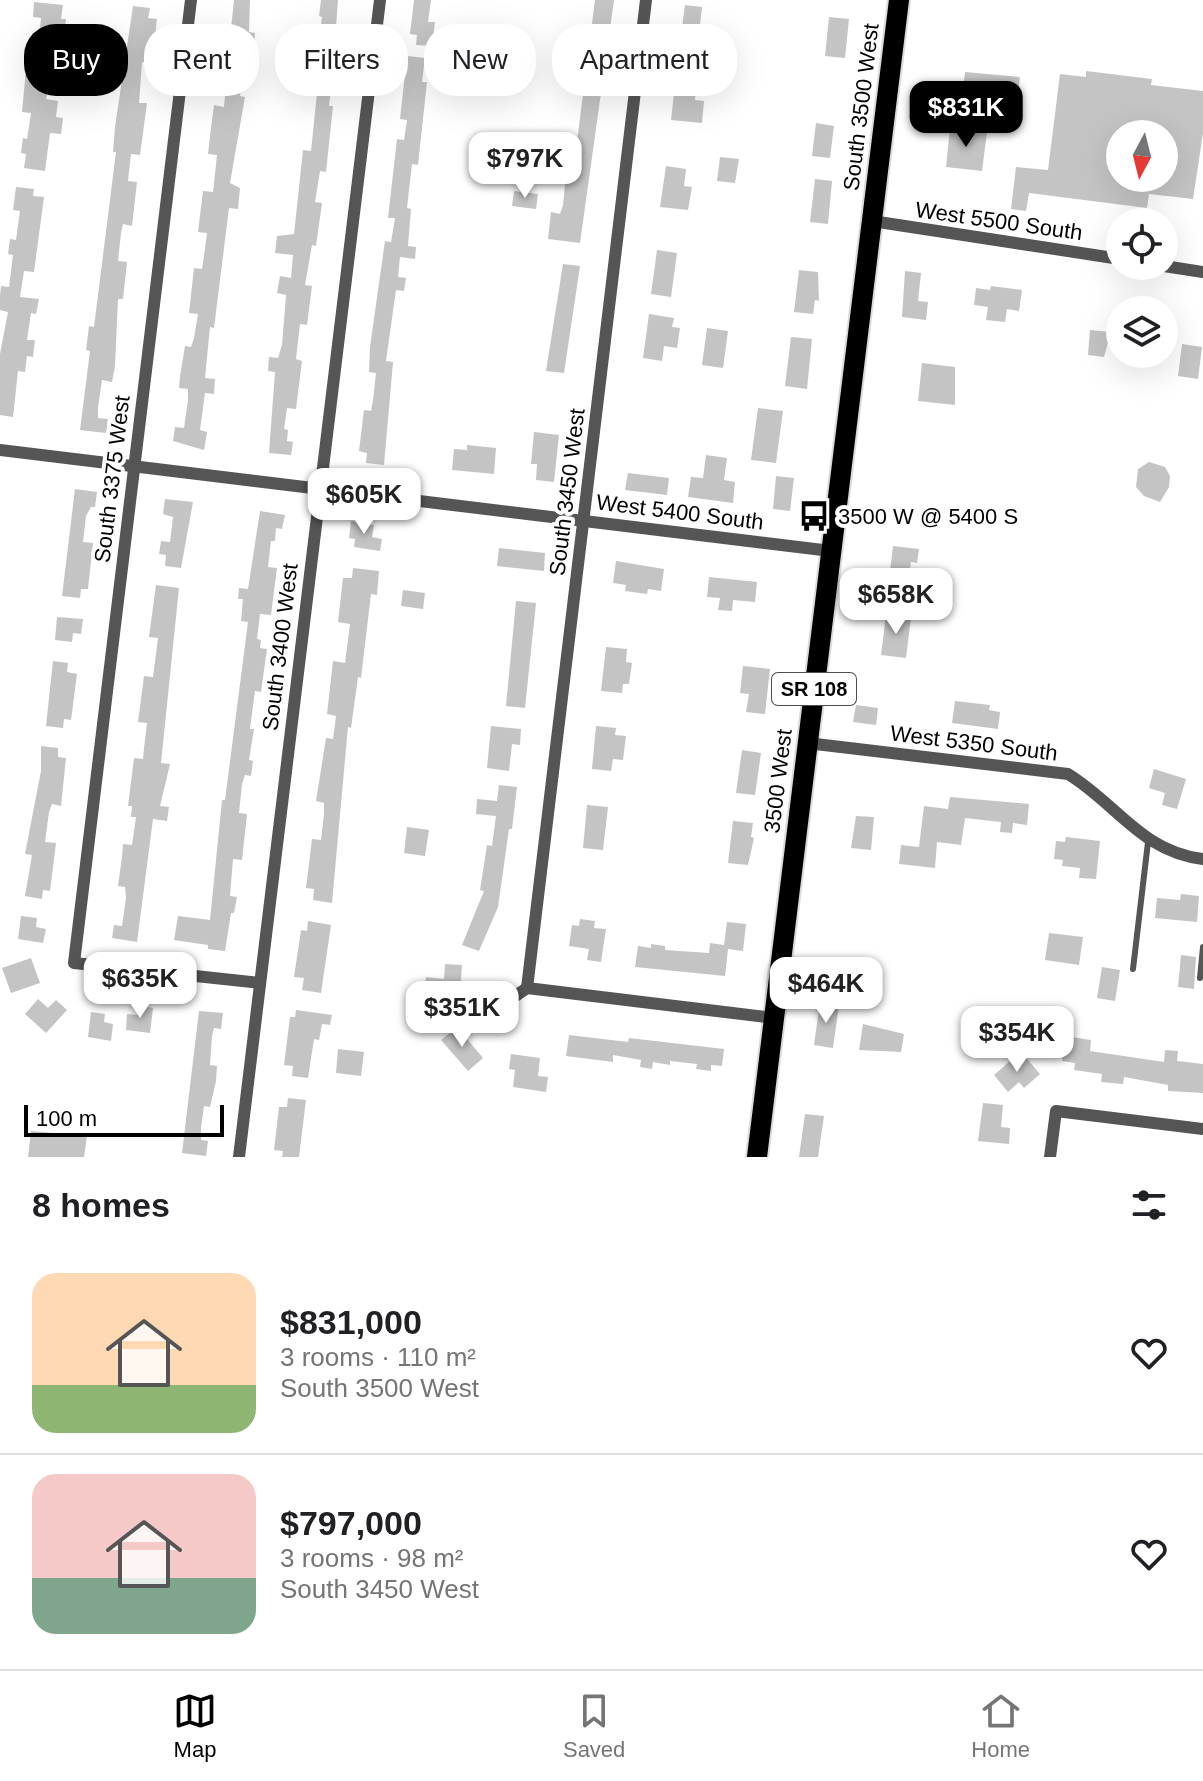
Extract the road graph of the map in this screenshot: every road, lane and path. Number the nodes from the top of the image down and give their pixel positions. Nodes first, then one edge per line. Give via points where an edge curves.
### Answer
1 (191, 0) edge
2 (380, 0) edge
3 (646, 0) edge
4 (899, 0) edge
5 (872, 221) junction
6 (1106, 257) edge
7 (1178, 268) edge
8 (1203, 272) edge
9 (0, 450) edge
10 (133, 465) junction
11 (320, 488) junction
12 (584, 520) junction
13 (831, 551) junction
14 (807, 743) junction
15 (1148, 842) junction
16 (1203, 859) edge
17 (1203, 947) edge
18 (1133, 969) dead end
19 (1200, 978) dead end
20 (260, 983) junction
21 (527, 988) junction
22 (508, 1001) dead end
23 (774, 1018) junction
24 (1203, 1129) edge
25 (239, 1157) edge
26 (757, 1157) edge
27 (1050, 1157) edge

1 - 10 street, South 3375 West
2 - 11 street, South 3400 West
3 - 12 street, South 3450 West
4 - 5 main road, South 3500 West / SR 108
5 - 6 street, West 5500 South
5 - 13 main road, 3500 West / SR 108
7 - 8 street
9 - 10 street, West 5400 South
10 - 11 street, West 5400 South
10 - 20 street, South 3375 West via 74,963
11 - 12 street, West 5400 South
11 - 20 street, South 3400 West
12 - 13 street, West 5400 South
12 - 21 street, South 3450 West
13 - 14 main road, 3500 West / SR 108
14 - 15 street, West 5350 South via 1068,774 1096,791
14 - 23 main road, 3500 West / SR 108
15 - 16 street, West 5350 South via 1181,857
15 - 18 lane
17 - 19 lane
20 - 25 street, South 3400 West
21 - 22 street
21 - 23 street
23 - 26 main road, 3500 West / SR 108
24 - 27 street via 1056,1111

